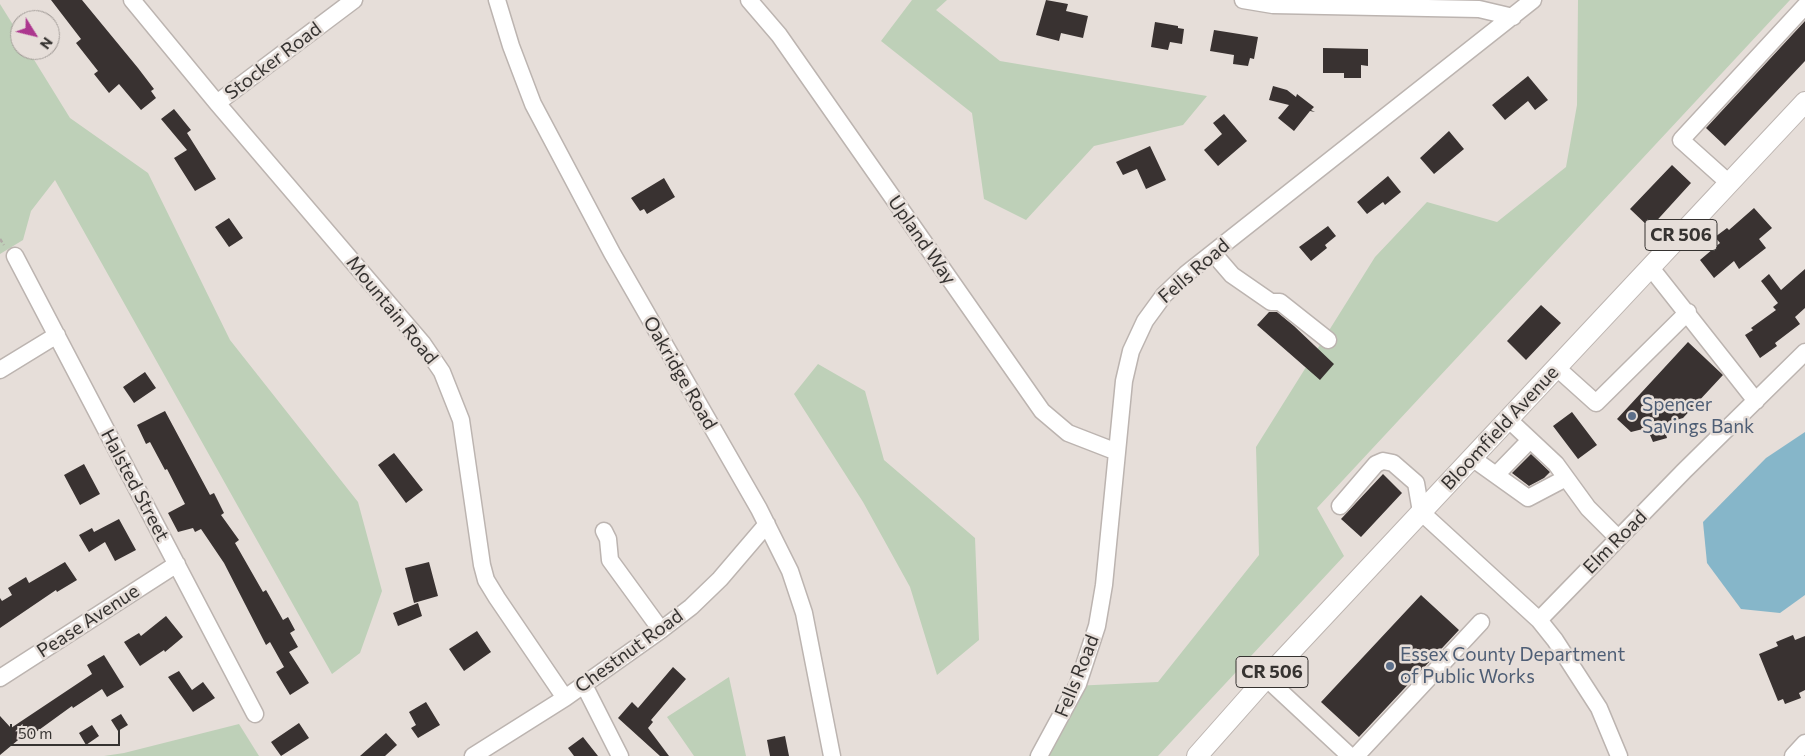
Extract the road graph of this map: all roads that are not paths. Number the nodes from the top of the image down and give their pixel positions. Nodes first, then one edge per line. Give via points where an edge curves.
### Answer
1 (132, 0) edge
2 (354, 0) edge
3 (497, 0) edge
4 (749, 0) edge
5 (1243, 0) edge
6 (1533, 0) edge
7 (1805, 6) edge
8 (1513, 17) junction
9 (1805, 102) edge
10 (217, 103) junction
11 (1729, 183) junction
12 (1214, 253) junction
13 (15, 256) dead end
14 (1651, 268) junction
15 (1688, 312) junction
16 (56, 335) junction
17 (1328, 340) dead end
18 (1805, 352) edge
19 (1557, 368) junction
20 (0, 370) edge
21 (1756, 401) junction
22 (1509, 420) junction
23 (1530, 440) junction
24 (1117, 452) junction
25 (1472, 458) junction
26 (1497, 474) junction
27 (1566, 478) junction
28 (1340, 506) dead end
29 (1421, 512) junction
30 (767, 524) junction
31 (604, 531) dead end
32 (1618, 538) junction
33 (177, 564) junction
34 (1539, 620) junction
35 (1482, 622) dead end
36 (661, 630) junction
37 (0, 678) edge
38 (1266, 678) junction
39 (584, 685) junction
40 (565, 698) junction
41 (255, 714) dead end
42 (1805, 743) edge
43 (473, 756) edge
44 (620, 756) edge
45 (832, 756) edge
46 (1039, 756) edge
47 (1197, 756) edge
48 (1350, 756) edge
49 (1356, 756) edge
50 (1619, 756) edge
51 (1793, 756) edge

1 - 10 street, Mountain Road
2 - 10 street, Stocker Road
3 - 30 street, Oakridge Road via 533,104 617,261
4 - 24 street, Upland Way via 779,35 1042,411 1068,433
5 - 8 street via 1273,4 1479,9
6 - 8 street, Fells Road
7 - 11 street via 1681,140
8 - 12 street, Fells Road
9 - 11 main road, Bloomfield Avenue / CR 506
10 - 40 street, Mountain Road via 423,344 442,372 461,420 486,580
11 - 14 main road, Bloomfield Avenue / CR 506
12 - 17 street via 1232,275 1271,302 1280,302
12 - 24 street, Fells Road via 1164,295 1137,336 1124,381
13 - 16 street, Halsted Street
14 - 15 street
14 - 19 main road, Bloomfield Avenue / CR 506
15 - 19 street via 1596,403
15 - 21 street
16 - 20 street
16 - 33 street, Halsted Street
18 - 21 street, Elm Road
19 - 22 main road, Bloomfield Avenue / CR 506
21 - 32 street, Elm Road
22 - 23 street
22 - 25 main road, Bloomfield Avenue / CR 506
23 - 26 street
23 - 27 street
24 - 46 street, Fells Road via 1097,626 1078,684
25 - 26 street
25 - 29 main road, Bloomfield Avenue / CR 506
26 - 27 street via 1528,498
27 - 32 street via 1588,508
28 - 29 street via 1376,464 1384,461 1393,463 1416,483
29 - 34 street
29 - 38 main road, Bloomfield Avenue / CR 506
30 - 36 street, Chestnut Road via 720,579
30 - 45 street, Oakridge Road via 798,593
31 - 36 street via 610,560
32 - 34 street, Elm Road
33 - 37 street, Pease Avenue
33 - 41 street, Halsted Street
34 - 50 street via 1591,695 1609,728
35 - 49 street
36 - 39 street, Chestnut Road
38 - 47 main road, Bloomfield Avenue / CR 506
38 - 48 street
39 - 40 street, Chestnut Road
39 - 44 street
40 - 43 street, Chestnut Road
42 - 51 street

